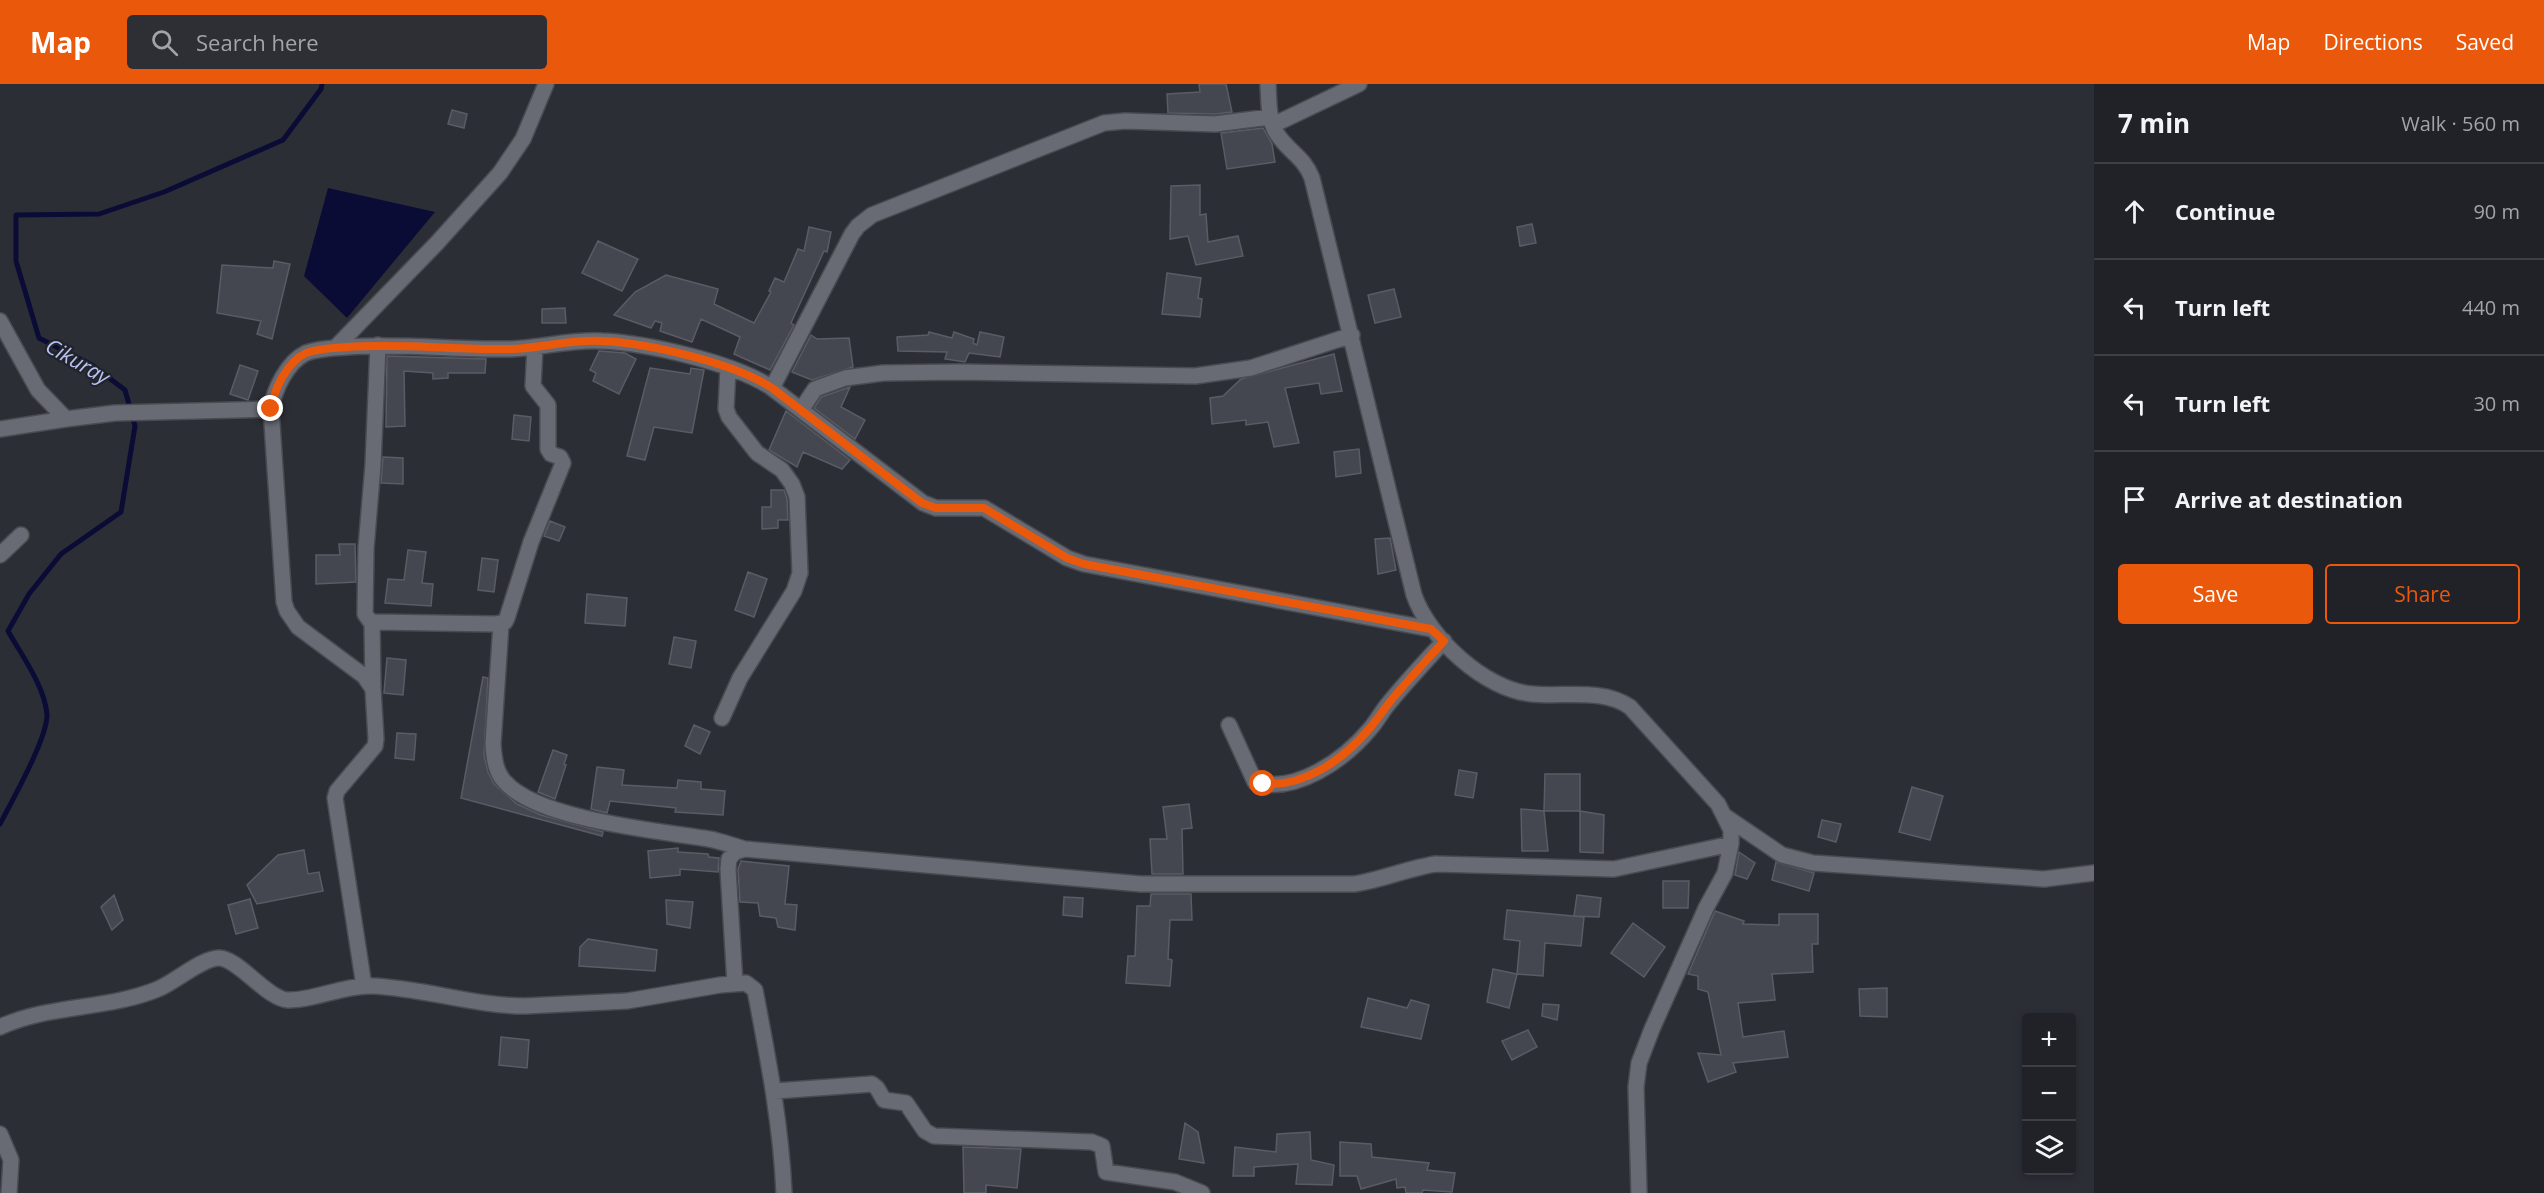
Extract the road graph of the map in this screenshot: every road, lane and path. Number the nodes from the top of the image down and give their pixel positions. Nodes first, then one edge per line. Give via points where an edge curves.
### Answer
1 (546, 84) edge
2 (1268, 84) edge
3 (1359, 84) edge
4 (1272, 121) junction
5 (0, 321) edge
6 (1352, 335) junction
7 (378, 345) junction
8 (535, 347) junction
9 (335, 348) junction
10 (728, 368) junction
11 (772, 388) junction
12 (271, 409) junction
13 (801, 410) junction
14 (66, 419) junction
15 (0, 429) edge
16 (21, 535) dead end
17 (0, 555) edge
18 (372, 622) junction
19 (501, 624) junction
20 (1431, 629) junction
21 (1444, 641) junction
22 (373, 689) junction
23 (722, 718) dead end
24 (1229, 724) dead end
25 (1726, 817) junction
26 (1731, 844) junction
27 (745, 849) junction
28 (2094, 873) edge
29 (735, 984) junction
30 (364, 986) junction
31 (0, 1027) edge
32 (775, 1091) junction
33 (0, 1134) edge
34 (9, 1193) edge
35 (784, 1193) edge
36 (1203, 1193) edge
37 (1639, 1193) edge

1 - 9 street via 523,139 500,173
2 - 4 street
3 - 4 street
4 - 6 street via 1283,142 1303,160 1312,178
4 - 11 street via 1104,123 872,215 852,234
5 - 14 street via 38,390
6 - 13 street via 1251,368 1195,376 959,372 845,378 815,389
6 - 20 street via 1414,595
7 - 8 street
7 - 9 street
7 - 18 street via 374,465 365,555 366,618
8 - 10 street via 601,340 653,348
8 - 19 street via 533,386 548,405 548,448 563,463 531,542 507,618
9 - 12 street via 319,349 298,358 274,394
10 - 11 street
10 - 23 street via 729,417 757,453 782,470 795,491 800,573 794,591 740,678
11 - 13 street
12 - 14 street via 115,412
12 - 22 street via 287,611 298,627 364,676
13 - 20 street via 922,503 936,508 984,508 1075,561
14 - 15 street
16 - 17 street
18 - 19 street
18 - 22 street
19 - 27 street via 493,744 495,763 505,783 523,796 554,809
20 - 21 street
21 - 24 street via 1369,731 1329,766 1298,781 1277,785 1255,782
21 - 25 street via 1478,672 1510,690 1618,698 1662,742
22 - 30 street via 375,746 335,798
25 - 26 street
25 - 28 street via 1782,855 1813,863 2044,879
26 - 27 street via 1614,869 1436,864 1354,884 1141,884
26 - 37 street via 1725,873 1639,1063
27 - 29 street via 729,859 728,869
29 - 30 street via 627,1001 525,1006
29 - 32 street via 746,983 755,990
30 - 31 street via 288,1000 219,958 159,989 110,1003 17,1019
32 - 35 street
32 - 36 street via 872,1084 884,1100 906,1103 925,1131 934,1136 1092,1142 1102,1146 1106,1172 1175,1182
33 - 34 street via 11,1160

